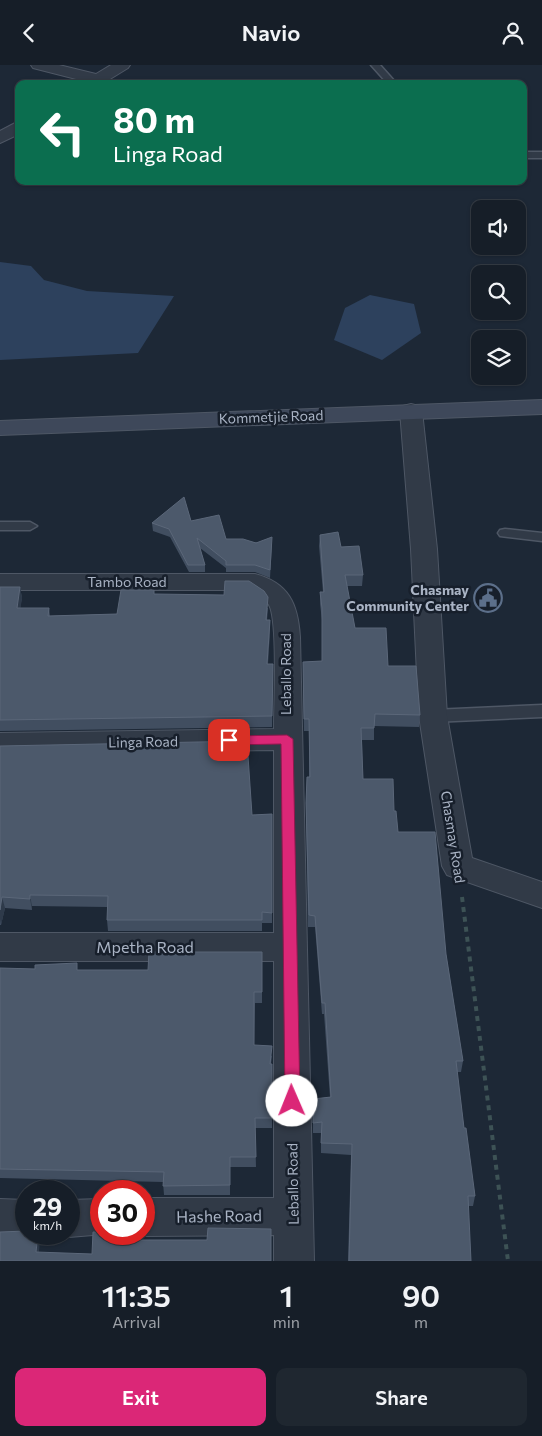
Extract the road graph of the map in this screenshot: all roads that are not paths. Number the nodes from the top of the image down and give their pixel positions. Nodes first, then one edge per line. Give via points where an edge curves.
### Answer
1 (39, 65) edge
2 (122, 65) edge
3 (375, 65) edge
4 (91, 80) edge
5 (96, 80) edge
6 (389, 80) edge
7 (15, 129) edge
8 (0, 138) edge
9 (527, 155) edge
10 (542, 155) edge
11 (542, 407) edge
12 (411, 411) junction
13 (0, 427) edge
14 (0, 526) edge
15 (30, 526) dead end
16 (505, 533) dead end
17 (542, 537) edge
18 (0, 582) edge
19 (254, 582) joint
20 (542, 711) edge
21 (433, 716) junction
22 (287, 739) junction
23 (0, 744) edge
24 (542, 895) edge
25 (0, 947) edge
26 (290, 947) junction
27 (294, 1216) junction
28 (155, 1217) edge
29 (0, 1218) edge
30 (15, 1218) edge
31 (294, 1261) edge

1 - 4 street
2 - 5 street
3 - 6 lane
7 - 8 street
9 - 10 lane
11 - 12 main road, Kommetjie Road
12 - 13 main road, Kommetjie Road
12 - 21 street, Chasmay Road via 424,549
14 - 15 lane
16 - 17 lane
18 - 19 street, Tambo Road
19 - 22 street, Leballo Road via 276,594 285,614
20 - 21 lane
21 - 24 street, Chasmay Road via 458,865
22 - 23 street, Linga Road
22 - 26 street, Leballo Road
25 - 26 street, Mpetha Road
26 - 27 street, Leballo Road
27 - 28 street, Hashe Road
27 - 31 street, Leballo Road
29 - 30 street

